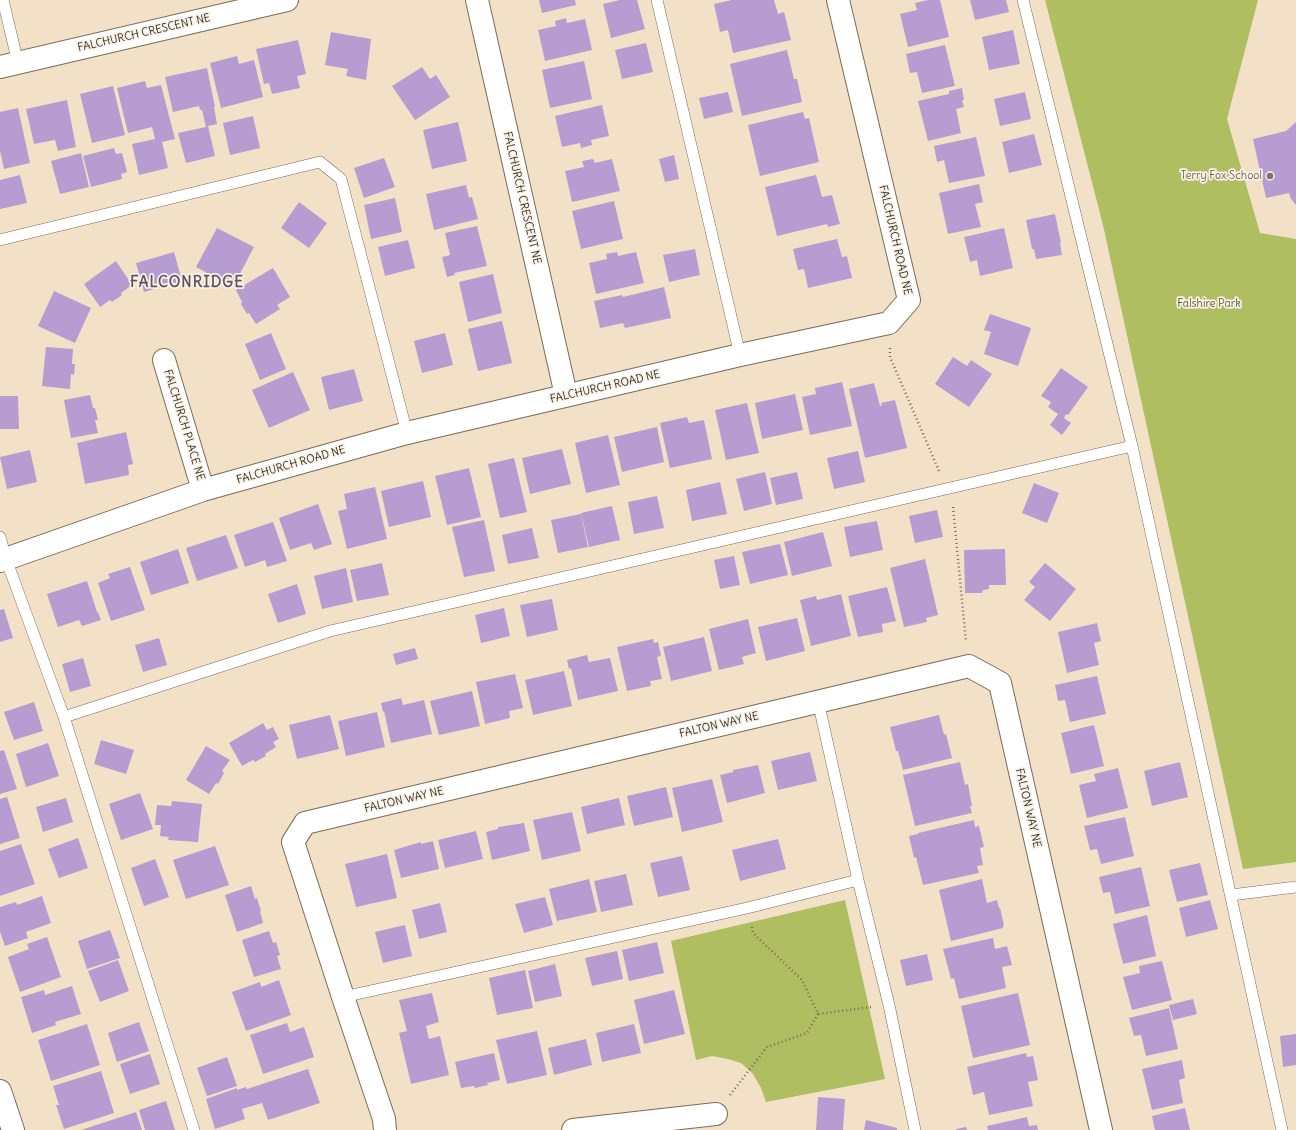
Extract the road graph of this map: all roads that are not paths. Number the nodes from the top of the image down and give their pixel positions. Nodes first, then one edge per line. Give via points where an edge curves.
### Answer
1 (3, 0) edge
2 (287, 0) edge
3 (478, 0) edge
4 (657, 0) edge
5 (838, 0) edge
6 (1023, 0) edge
7 (9, 65) edge
8 (0, 240) edge
9 (740, 355) junction
10 (164, 360) dead end
11 (566, 395) junction
12 (407, 432) junction
13 (1132, 446) junction
14 (203, 490) junction
15 (0, 537) edge
16 (3, 560) edge
17 (818, 701) junction
18 (64, 717) junction
19 (858, 880) junction
20 (1296, 887) edge
21 (1231, 895) junction
22 (342, 997) junction
23 (0, 1091) edge
24 (716, 1114) road end
25 (13, 1130) edge
26 (194, 1130) edge
27 (385, 1130) edge
28 (573, 1130) edge
29 (915, 1130) edge
30 (1101, 1130) edge
31 (1282, 1130) edge

1 - 7 lane
2 - 7 street, FALCHURCH CRESCENT NE
3 - 11 street, FALCHURCH CRESCENT NE
4 - 9 lane
5 - 9 street, FALCHURCH ROAD NE via 909,300 889,323
6 - 13 lane
8 - 12 lane via 320,162 341,179
9 - 11 street, FALCHURCH ROAD NE
10 - 14 street, FALCHURCH PLACE NE
11 - 12 street, FALCHURCH ROAD NE
12 - 14 street, FALCHURCH ROAD NE
13 - 18 lane via 330,631
13 - 21 lane
14 - 16 street, FALCHURCH ROAD NE
15 - 16 lane
16 - 18 lane
17 - 19 lane
17 - 22 street, FALTON WAY NE via 305,823 293,842
17 - 30 street, FALTON WAY NE via 969,666 1000,683
18 - 26 lane
19 - 22 lane via 747,908
19 - 29 lane via 889,1005
20 - 21 lane
21 - 31 lane
22 - 27 street, FALTON WAY NE via 384,1119
23 - 25 street
24 - 28 street

